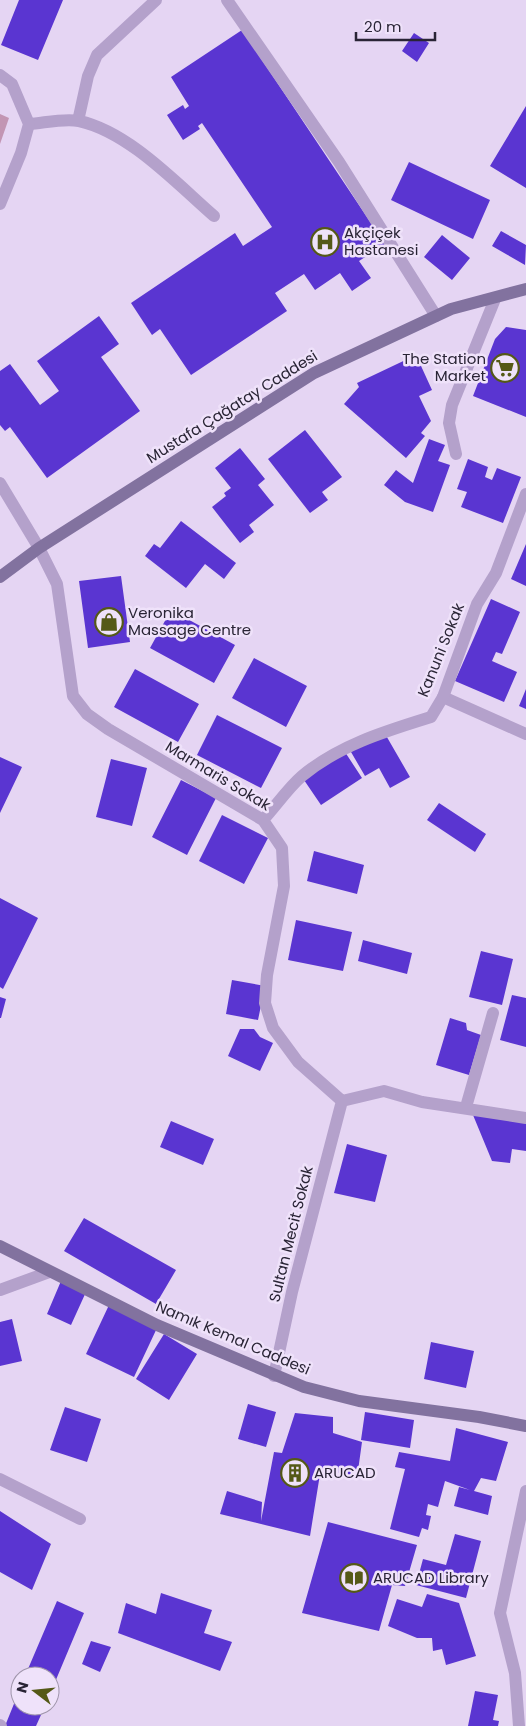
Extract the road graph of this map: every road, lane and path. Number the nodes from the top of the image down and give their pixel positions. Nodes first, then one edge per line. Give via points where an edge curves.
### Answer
1 (156, 0) edge
2 (227, 0) edge
3 (0, 75) edge
4 (78, 121) junction
5 (29, 124) junction
6 (0, 204) edge
7 (214, 216) dead end
8 (526, 289) edge
9 (494, 299) junction
10 (436, 316) junction
11 (456, 454) dead end
12 (0, 483) edge
13 (526, 494) edge
14 (39, 548) junction
15 (0, 577) edge
16 (443, 697) junction
17 (526, 734) edge
18 (263, 820) junction
19 (493, 1013) dead end
20 (342, 1102) junction
21 (466, 1107) junction
22 (526, 1118) edge
23 (0, 1246) edge
24 (49, 1272) junction
25 (0, 1290) edge
26 (274, 1376) junction
27 (526, 1426) edge
28 (0, 1478) edge
29 (526, 1491) edge
30 (80, 1519) dead end
31 (519, 1726) edge

1 - 4 street via 97,55 88,76
2 - 10 street via 339,162
3 - 5 street via 12,84
4 - 5 street
4 - 7 street via 111,134 139,152
5 - 6 street
8 - 9 main road, Mustafa Çağatay Caddesi
9 - 10 main road, Mustafa Çağatay Caddesi
9 - 11 street via 452,405 449,423
10 - 14 main road, Mustafa Çağatay Caddesi via 314,373
12 - 14 street, Marmaris Sokak
13 - 16 street, Kanuni Sokak via 496,573 477,604
14 - 15 main road, Mustafa Çağatay Caddesi
14 - 18 street, Marmaris Sokak via 57,584 73,696 87,714
16 - 17 street
16 - 18 street, Kanuni Sokak via 431,717 379,733 343,750 302,777
18 - 20 street, Marmaris Sokak via 282,848 285,867 265,1003 273,1028 298,1062
19 - 21 street
20 - 21 street via 384,1091 422,1102
20 - 26 street, Sultan Mecit Sokak via 292,1292
21 - 22 street
23 - 24 main road, Namık Kemal Caddesi
24 - 25 street
24 - 26 main road, Namık Kemal Caddesi
26 - 27 main road, Namık Kemal Caddesi via 304,1388 359,1401
28 - 30 street
29 - 31 street via 500,1613 515,1673

